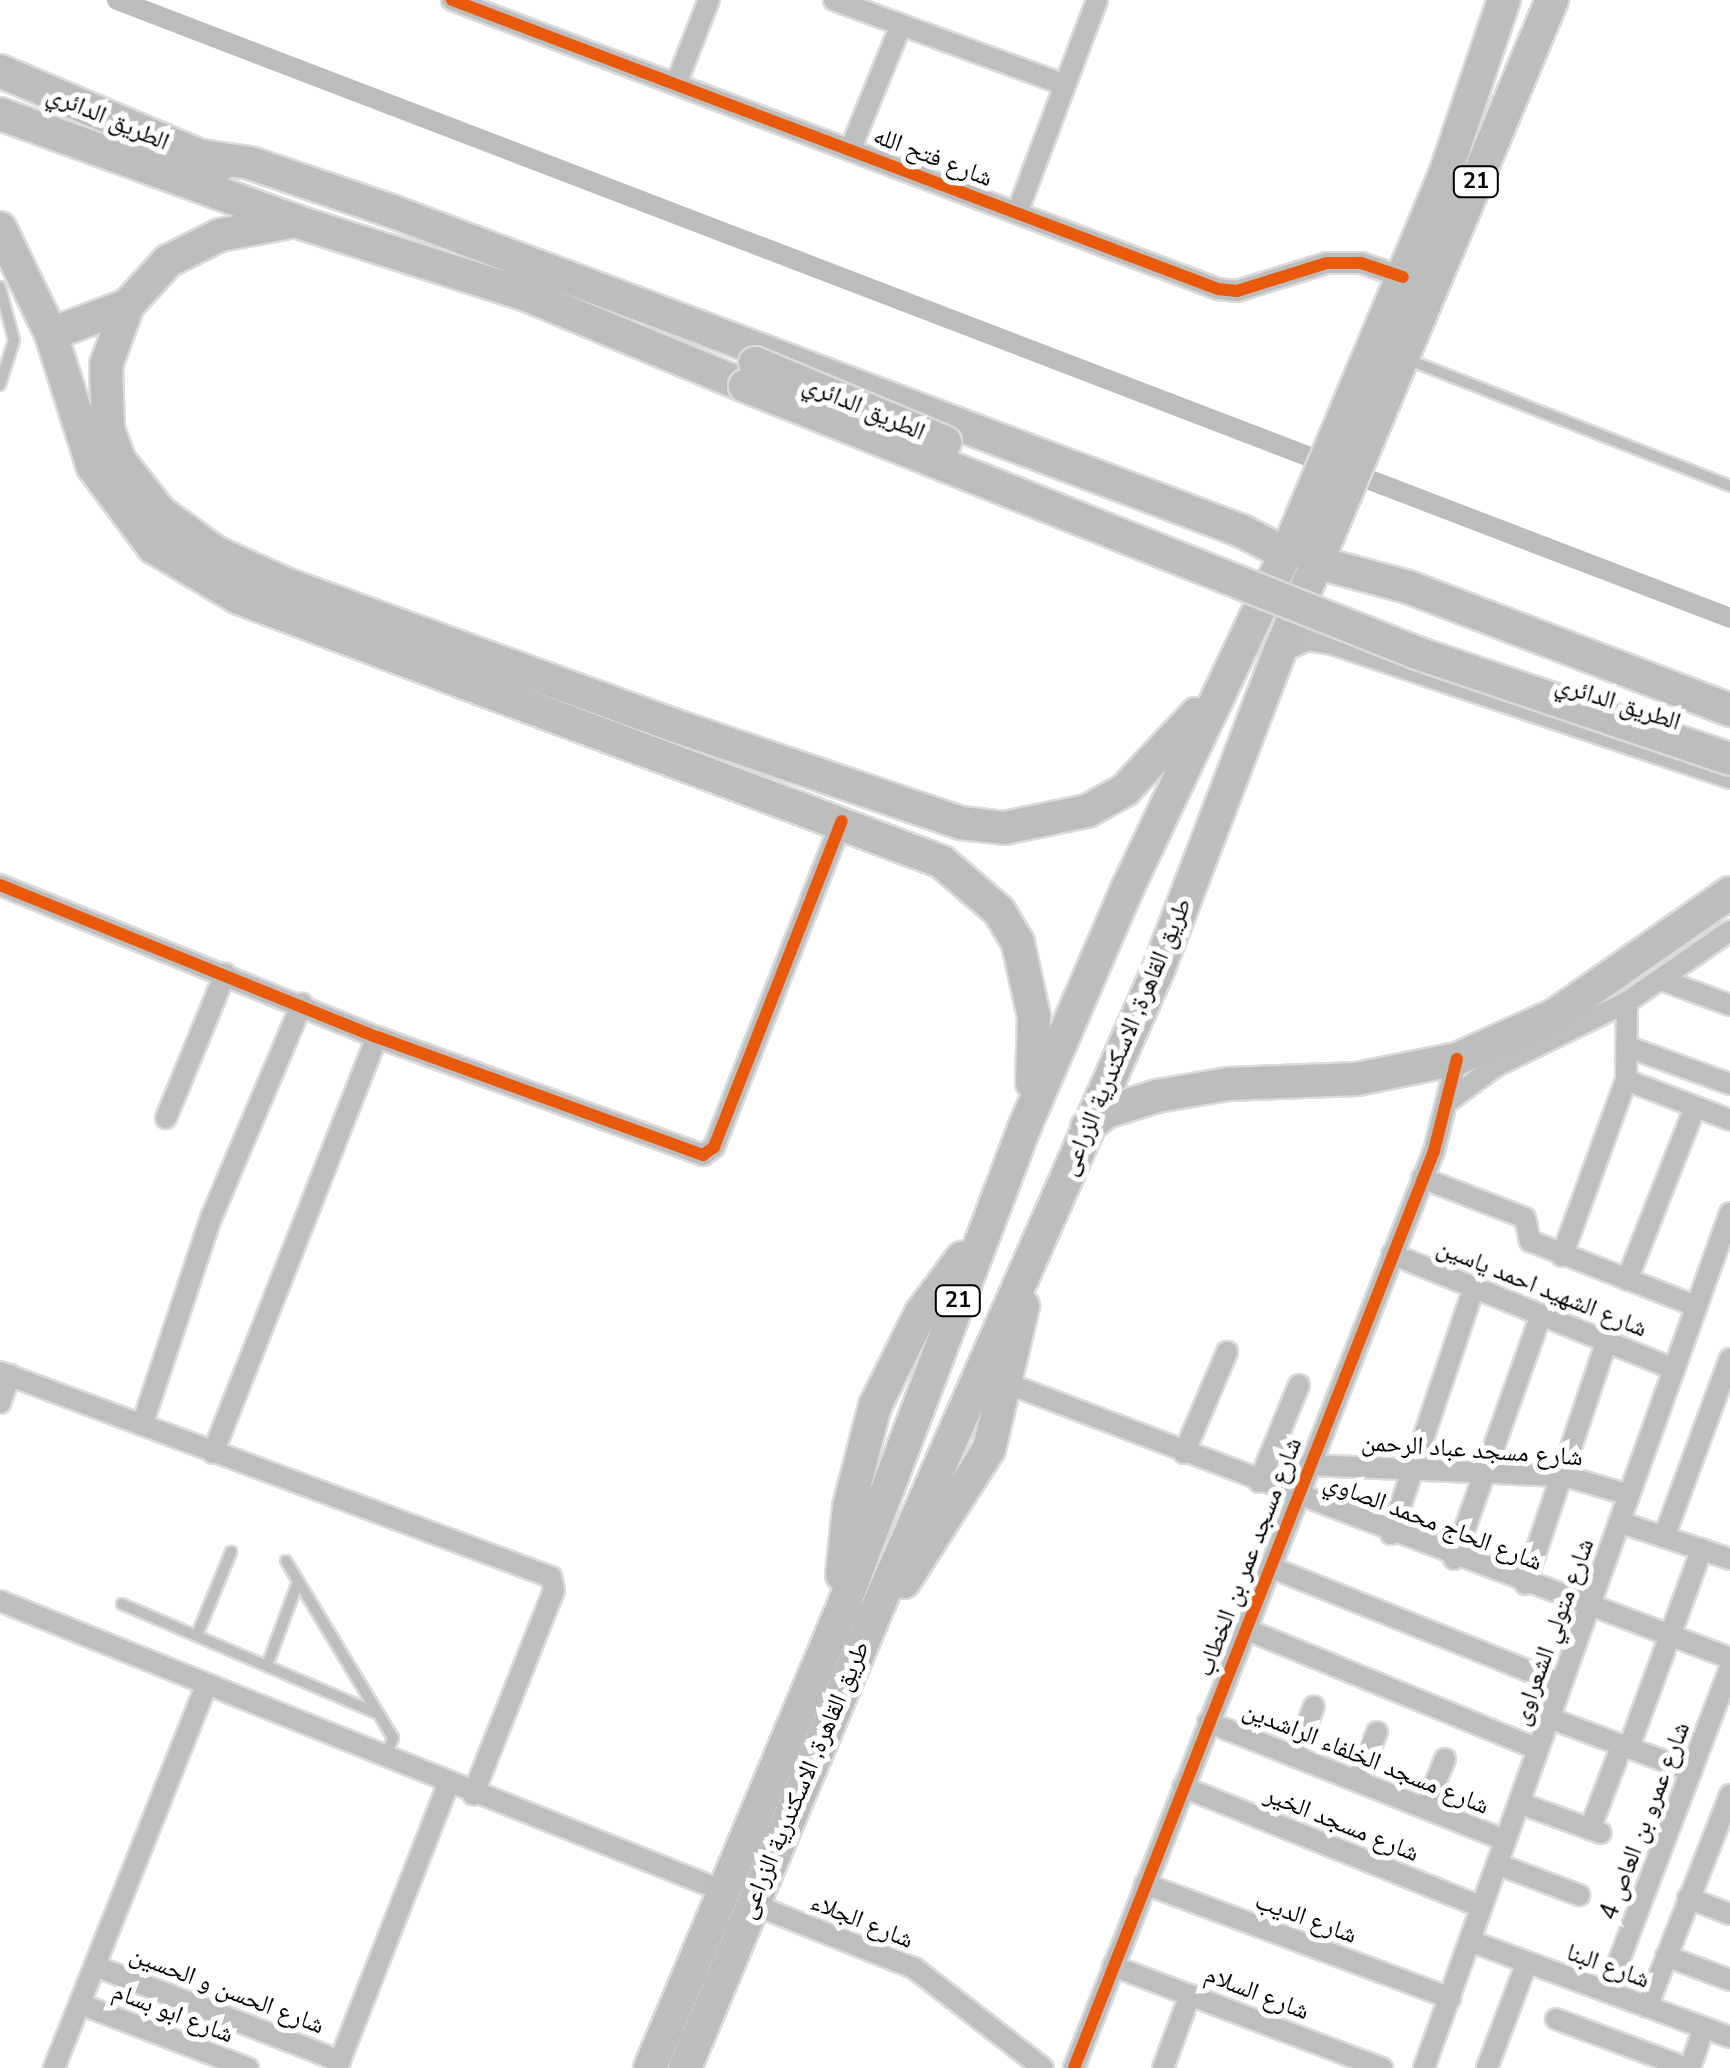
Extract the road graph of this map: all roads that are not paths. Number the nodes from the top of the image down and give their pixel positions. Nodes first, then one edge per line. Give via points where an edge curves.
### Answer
1 (452, 0) edge
2 (709, 0) edge
3 (834, 0) edge
4 (1098, 0) edge
5 (1504, 0) edge
6 (1552, 0) edge
7 (901, 25) junction
8 (0, 72) edge
9 (676, 84) junction
10 (1065, 86) junction
11 (0, 114) edge
12 (850, 150) junction
13 (194, 155) junction
14 (1017, 213) junction
15 (295, 221) junction
16 (0, 228) edge
17 (1403, 277) junction
18 (0, 287) edge
19 (128, 305) junction
20 (51, 334) junction
21 (1391, 359) junction
22 (750, 374) junction
23 (0, 384) edge
24 (1730, 486) edge
25 (1304, 555) junction
26 (1279, 652) junction
27 (1232, 667) junction
28 (1730, 710) edge
29 (664, 739) junction
30 (1730, 739) edge
31 (1730, 759) edge
32 (1730, 778) edge
33 (842, 821) junction
34 (0, 885) edge
35 (1723, 897) edge
36 (1730, 931) edge
37 (225, 974) junction
38 (1662, 980) junction
39 (1627, 1002) junction
40 (302, 1004) junction
41 (1730, 1005) edge
42 (377, 1037) junction
43 (1631, 1048) junction
44 (1458, 1059) junction
45 (1626, 1080) junction
46 (1730, 1084) edge
47 (1450, 1100) junction
48 (1695, 1107) junction
49 (166, 1118) dead end
50 (1730, 1120) edge
51 (1025, 1126) junction
52 (1087, 1127) junction
53 (1422, 1178) junction
54 (1730, 1214) edge
55 (1392, 1254) junction
56 (1030, 1256) junction
57 (1562, 1256) junction
58 (1627, 1280) junction
59 (1474, 1287) junction
60 (1696, 1306) junction
61 (1541, 1314) junction
62 (1606, 1341) junction
63 (1227, 1352) dead end
64 (1730, 1359) edge
65 (1674, 1369) junction
66 (5, 1373) edge
67 (1009, 1384) junction
68 (1299, 1385) dead end
69 (0, 1403) edge
70 (142, 1425) junction
71 (213, 1452) junction
72 (1184, 1453) junction
73 (1309, 1465) junction
74 (1413, 1469) junction
75 (1487, 1472) junction
76 (1556, 1476) junction
77 (1260, 1482) junction
78 (1629, 1495) junction
79 (1298, 1497) junction
80 (1619, 1522) junction
81 (1391, 1534) junction
82 (1664, 1537) junction
83 (1702, 1549) junction
84 (231, 1552) dead end
85 (1728, 1553) edge
86 (1454, 1558) junction
87 (286, 1561) dead end
88 (1270, 1567) junction
89 (298, 1582) junction
90 (1525, 1584) junction
91 (0, 1601) edge
92 (122, 1604) dead end
93 (1589, 1607) junction
94 (856, 1616) junction
95 (1245, 1629) junction
96 (197, 1634) junction
97 (1670, 1636) junction
98 (1730, 1658) edge
99 (268, 1664) junction
100 (1730, 1668) edge
101 (1561, 1684) junction
102 (206, 1687) junction
103 (1314, 1706) dead end
104 (376, 1713) junction
105 (1549, 1718) junction
106 (1208, 1722) junction
107 (1377, 1732) dead end
108 (1625, 1746) junction
109 (1538, 1749) junction
110 (1295, 1756) junction
111 (385, 1759) junction
112 (1445, 1759) dead end
113 (1691, 1770) junction
114 (1357, 1781) junction
115 (448, 1785) junction
116 (1182, 1787) junction
117 (473, 1795) junction
118 (1730, 1795) edge
119 (1518, 1803) junction
120 (1424, 1808) junction
121 (1721, 1836) edge
122 (1506, 1840) junction
123 (1497, 1864) junction
124 (1145, 1884) junction
125 (1580, 1894) dead end
126 (738, 1898) junction
127 (1688, 1898) junction
128 (1482, 1907) junction
129 (1730, 1914) edge
130 (1470, 1942) junction
131 (1666, 1956) junction
132 (1526, 1962) junction
133 (95, 1966) junction
134 (1114, 1966) junction
135 (1730, 1980) edge
136 (1607, 1992) junction
137 (1190, 1995) junction
138 (1450, 1998) junction
139 (80, 2004) junction
140 (1647, 2006) junction
141 (1556, 2019) dead end
142 (1704, 2028) junction
143 (1730, 2037) edge
144 (339, 2064) edge
145 (54, 2068) edge
146 (248, 2068) edge
147 (650, 2068) edge
148 (685, 2068) edge
149 (1043, 2068) edge
150 (1074, 2068) edge
151 (1163, 2068) edge
152 (1382, 2068) edge
153 (1424, 2068) edge
154 (1487, 2068) edge
155 (1688, 2068) edge

1 - 9 street, شارع فتح الله
2 - 9 street
3 - 7 street
4 - 10 street
5 - 17 main road, طريق القاهرة, الاسكندرية الزراعى / 21
6 - 21 main road, طريق القاهرة, الاسكندرية الزراعى / 21
7 - 10 street
7 - 12 street
8 - 13 main road, الطريق الدائري
9 - 12 street, شارع فتح الله
10 - 14 street
11 - 15 main road, الطريق الدائري
12 - 14 street, شارع فتح الله
13 - 22 main road, الطريق الدائري
13 - 25 main road via 250,163 429,225
14 - 17 street, شارع فتح الله via 1218,289 1237,290 1338,262
15 - 19 main road via 255,224 202,241 168,261
15 - 22 main road, الطريق الدائري
16 - 20 main road
17 - 21 main road, طريق القاهرة, الاسكندرية الزراعى / 21
18 - 23 lane via 14,340
19 - 20 main road
19 - 29 main road via 106,365 108,430 137,487 186,533 283,584
20 - 29 main road via 101,482 129,523 179,568 274,612
21 - 24 lane
21 - 25 main road, طريق القاهرة, الاسكندرية الزراعى / 21
22 - 30 main road, الطريق الدائري, bridge via 1388,621
22 - 31 main road, الطريق الدائري, bridge via 1417,653
25 - 26 main road, طريق القاهرة, الاسكندرية الزراعى / 21
25 - 27 main road, طريق القاهرة, الاسكندرية الزراعى / 21
25 - 28 main road via 1408,586
26 - 32 street via 1308,640 1332,644
26 - 52 main road, طريق القاهرة, الاسكندرية الزراعى / 21 via 1164,954
27 - 29 main road via 1125,790 1046,824 961,823
27 - 51 main road, طريق القاهرة, الاسكندرية الزراعى / 21
29 - 33 main road
33 - 42 street via 707,1155
33 - 51 main road via 942,862 999,911 1030,979 1035,1054
34 - 37 street
35 - 44 main road via 1554,1015
36 - 38 street
37 - 40 street
37 - 49 street
38 - 39 street
38 - 41 street
39 - 43 street
39 - 47 street via 1496,1066
40 - 42 street
40 - 70 street via 210,1218
42 - 71 street
43 - 45 street
43 - 46 street
44 - 47 street, شارع مسجد عمر بن الخطاب
44 - 52 main road via 1357,1079 1228,1084 1157,1096 1106,1112
45 - 48 street
45 - 57 street
47 - 53 street, شارع مسجد عمر بن الخطاب
48 - 50 street
48 - 58 street
51 - 94 main road, طريق القاهرة, الاسكندرية الزراعى / 21 via 984,1231 922,1313 875,1406 848,1507
52 - 56 main road, طريق القاهرة, الاسكندرية الزراعى / 21
53 - 55 street, شارع مسجد عمر بن الخطاب
53 - 57 street via 1525,1218 1530,1241
54 - 60 street, شارع متولي الشعراوى
55 - 59 street, شارع الشهيد احمد ياسين
55 - 73 street, شارع مسجد عمر بن الخطاب
56 - 67 main road
56 - 94 main road, طريق القاهرة, الاسكندرية الزراعى / 21
57 - 58 street
58 - 60 street
59 - 61 street, شارع الشهيد احمد ياسين
59 - 74 street
60 - 65 street, شارع متولي الشعراوى
61 - 62 street, شارع الشهيد احمد ياسين
61 - 75 street
62 - 65 street, شارع الشهيد احمد ياسين
62 - 76 street
63 - 72 street
64 - 82 street
65 - 78 street, شارع متولي الشعراوى
66 - 69 street
66 - 70 street
67 - 72 street, شارع الحاج محمد الصاوي
67 - 94 main road via 973,1482
68 - 77 street
70 - 71 street
71 - 117 street via 554,1580
72 - 77 street, شارع الحاج محمد الصاوي
73 - 74 street, شارع مسجد عباد الرحمن
73 - 79 street, شارع مسجد عمر بن الخطاب
74 - 75 street, شارع مسجد عباد الرحمن
74 - 81 street
75 - 76 street, شارع مسجد عباد الرحمن
75 - 86 street
76 - 78 street, شارع مسجد عباد الرحمن
76 - 90 street
77 - 79 street, شارع الحاج محمد الصاوي
78 - 80 street, شارع متولي الشعراوى
79 - 81 street, شارع الحاج محمد الصاوي
79 - 88 street, شارع مسجد عمر بن الخطاب
80 - 82 street
80 - 93 street, شارع متولي الشعراوى
81 - 86 street, شارع الحاج محمد الصاوي
82 - 83 street
83 - 85 street
83 - 97 street
84 - 96 lane
86 - 90 street, شارع الحاج محمد الصاوي
87 - 89 lane
88 - 95 street, شارع مسجد عمر بن الخطاب
88 - 101 street
89 - 99 lane
89 - 104 lane
90 - 93 street, شارع الحاج محمد الصاوي
91 - 102 street, شارع الجلاء
92 - 96 lane
93 - 97 street, شارع الحاج محمد الصاوي
93 - 101 street, شارع متولي الشعراوى
94 - 126 main road, طريق القاهرة, الاسكندرية الزراعى / 21
95 - 106 street, شارع مسجد عمر بن الخطاب
95 - 109 street
96 - 99 lane
97 - 98 street, شارع الحاج محمد الصاوي
97 - 108 street
99 - 104 lane
100 - 113 street, شارع عمرو بن العاص 4
101 - 105 street, شارع متولي الشعراوى
102 - 111 street, شارع الجلاء
102 - 133 street
103 - 110 street
104 - 111 lane via 392,1738
105 - 108 street
105 - 109 street, شارع متولي الشعراوى
106 - 110 street, شارع مسجد الخلفاء الراشدين
106 - 116 street, شارع مسجد عمر بن الخطاب
107 - 114 street
108 - 113 street
108 - 119 street via 1595,1831
109 - 119 street, شارع متولي الشعراوى
110 - 114 street, شارع مسجد الخلفاء الراشدين
111 - 115 street, شارع الجلاء
112 - 120 street
113 - 136 street, شارع عمرو بن العاص 4
114 - 120 street, شارع مسجد الخلفاء الراشدين
115 - 117 street, شارع الجلاء
115 - 144 street
116 - 124 street, شارع مسجد عمر بن الخطاب
116 - 128 street, شارع مسجد الخير
117 - 126 street, شارع الجلاء
118 - 121 street
119 - 122 street, شارع متولي الشعراوى
120 - 122 street, شارع مسجد الخلفاء الراشدين
121 - 127 street
122 - 123 street, شارع متولي الشعراوى
123 - 125 street
123 - 128 street, شارع متولي الشعراوى
124 - 134 street, شارع مسجد عمر بن الخطاب
124 - 138 street, شارع الديب
126 - 147 main road, طريق القاهرة, الاسكندرية الزراعى / 21
126 - 148 main road, طريق القاهرة, الاسكندرية الزراعى / 21
126 - 149 street, شارع الجلاء via 914,1968
127 - 129 street
127 - 131 street
128 - 130 street, شارع متولي الشعراوى
130 - 132 street, شارع البنا
130 - 138 street, شارع متولي الشعراوى
131 - 135 street
131 - 140 street
132 - 136 street, شارع البنا
132 - 154 street
133 - 139 street
133 - 144 street, شارع الحسن و الحسين
134 - 137 street, شارع السلام
134 - 150 street, شارع مسجد عمر بن الخطاب
136 - 140 street, شارع البنا
137 - 151 street
137 - 152 street, شارع السلام
138 - 153 street, شارع متولي الشعراوى
139 - 145 street
139 - 146 street, شارع ابو بسام
140 - 142 street, شارع البنا
141 - 155 street
142 - 143 street, شارع البنا
142 - 155 street

